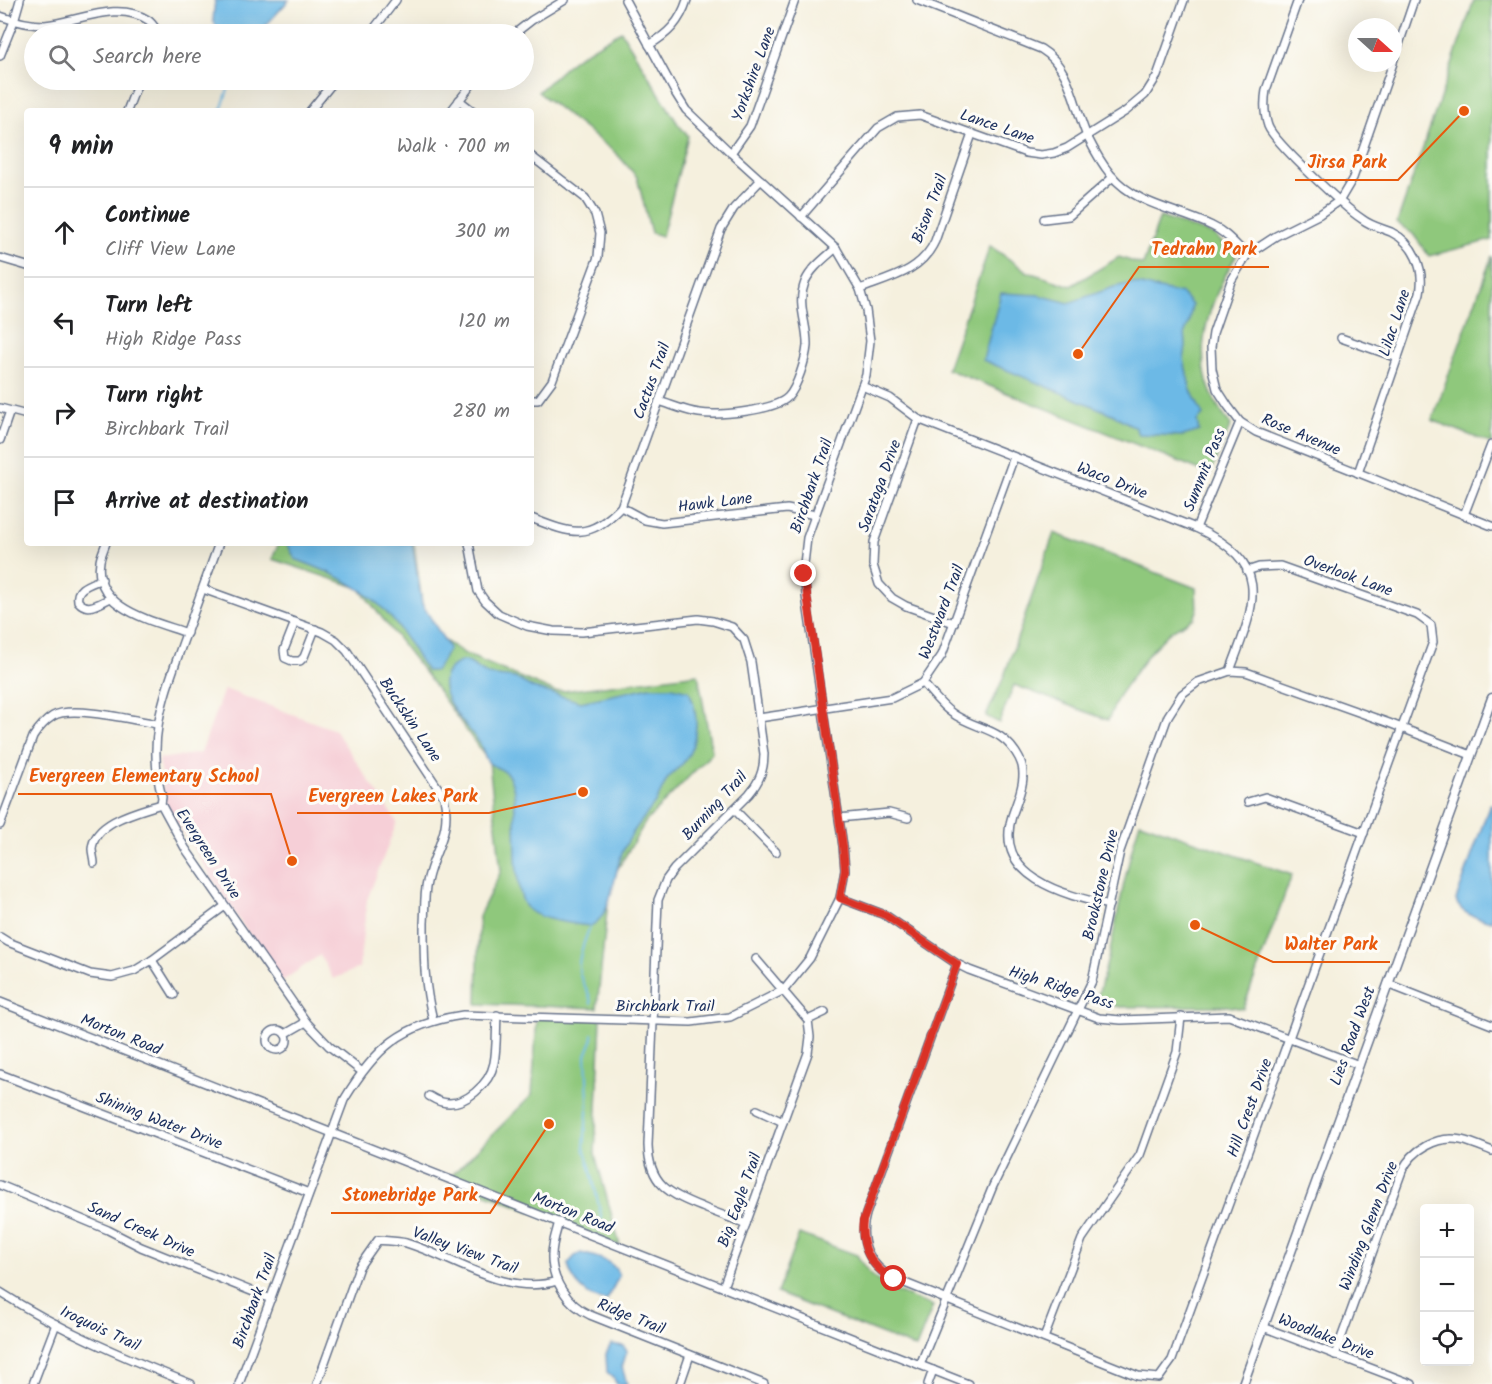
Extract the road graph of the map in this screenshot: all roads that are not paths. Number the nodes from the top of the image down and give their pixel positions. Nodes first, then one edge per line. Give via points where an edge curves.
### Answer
1 (20, 0) edge
2 (396, 0) edge
3 (565, 0) edge
4 (625, 0) edge
5 (687, 0) edge
6 (795, 0) edge
7 (916, 0) edge
8 (1184, 0) edge
9 (1298, 0) edge
10 (1414, 0) edge
11 (0, 16) edge
12 (14, 21) junction
13 (38, 24) edge
14 (51, 24) edge
15 (151, 24) edge
16 (378, 24) edge
17 (527, 24) edge
18 (1402, 36) edge
19 (649, 45) junction
20 (0, 56) edge
21 (1390, 72) edge
22 (135, 90) edge
23 (327, 90) edge
24 (466, 90) edge
25 (459, 100) junction
26 (128, 108) edge
27 (312, 108) edge
28 (453, 108) edge
29 (469, 108) edge
30 (972, 134) junction
31 (1087, 135) junction
32 (731, 153) junction
33 (534, 158) edge
34 (1113, 177) junction
35 (760, 180) junction
36 (1340, 200) junction
37 (801, 217) junction
38 (1044, 219) dead end
39 (836, 248) junction
40 (1247, 255) junction
41 (0, 258) edge
42 (24, 265) edge
43 (860, 290) junction
44 (1341, 338) dead end
45 (1398, 358) junction
46 (862, 386) junction
47 (534, 400) edge
48 (659, 401) junction
49 (0, 408) edge
50 (10, 411) junction
51 (24, 414) edge
52 (918, 419) junction
53 (1240, 422) junction
54 (0, 440) edge
55 (1491, 445) edge
56 (1014, 457) junction
57 (1358, 473) junction
58 (621, 507) junction
59 (815, 515) junction
60 (1464, 515) junction
61 (534, 519) edge
62 (1492, 526) edge
63 (1196, 528) junction
64 (105, 546) edge
65 (218, 546) edge
66 (470, 546) edge
67 (1247, 571) junction
68 (102, 579) junction
69 (203, 588) junction
70 (111, 598) junction
71 (295, 622) junction
72 (954, 623) junction
73 (315, 629) junction
74 (1433, 631) joint
75 (187, 633) junction
76 (1230, 671) junction
77 (923, 683) junction
78 (1492, 698) edge
79 (823, 709) junction
80 (759, 718) junction
81 (157, 724) junction
82 (1402, 729) junction
83 (1471, 755) junction
84 (1248, 802) dead end
85 (161, 804) junction
86 (734, 809) junction
87 (839, 818) junction
88 (908, 818) dead end
89 (0, 825) edge
90 (1364, 833) junction
91 (776, 852) dead end
92 (94, 863) dead end
93 (840, 898) junction
94 (1109, 905) junction
95 (225, 906) junction
96 (0, 937) edge
97 (756, 959) dead end
98 (152, 960) junction
99 (957, 964) junction
100 (1388, 984) junction
101 (784, 990) junction
102 (174, 995) dead end
103 (0, 1002) edge
104 (1078, 1010) junction
105 (825, 1012) dead end
106 (497, 1015) junction
107 (1181, 1017) junction
108 (433, 1020) junction
109 (808, 1020) junction
110 (652, 1021) junction
111 (306, 1022) junction
112 (1492, 1025) edge
113 (285, 1034) dead end
114 (1290, 1038) junction
115 (1359, 1065) junction
116 (361, 1071) junction
117 (0, 1074) edge
118 (429, 1096) dead end
119 (757, 1110) dead end
120 (783, 1122) junction
121 (331, 1132) junction
122 (1492, 1151) edge
123 (0, 1185) edge
124 (309, 1193) junction
125 (559, 1222) junction
126 (746, 1224) junction
127 (557, 1281) junction
128 (723, 1287) junction
129 (0, 1292) edge
130 (271, 1299) junction
131 (947, 1300) junction
132 (56, 1324) junction
133 (1263, 1327) junction
134 (1044, 1338) junction
135 (1335, 1354) junction
136 (690, 1355) junction
137 (921, 1365) junction
138 (933, 1370) junction
139 (1401, 1383) edge
140 (33, 1384) edge
141 (192, 1384) edge
142 (239, 1384) edge
143 (317, 1384) edge
144 (680, 1384) edge
145 (764, 1384) edge
146 (928, 1384) edge
147 (968, 1384) edge
148 (1243, 1384) edge
149 (1412, 1384) edge

1 - 12 street
2 - 16 street
3 - 17 street
4 - 19 street, Birchbark Trail
5 - 19 street via 670,30
6 - 32 street, Yorkshire Lane via 750,126
7 - 31 street via 1051,56 1064,71
8 - 31 street, Lance Lane via 1150,89 1134,105
9 - 36 street, Lilac Lane via 1266,90 1265,114 1268,128 1277,140
10 - 18 street, Rose Avenue
11 - 12 street
12 - 13 street
12 - 20 street
14 - 15 street via 114,10 131,13
19 - 32 street, Birchbark Trail via 686,110
21 - 36 street, Rose Avenue via 1353,178
22 - 26 street
23 - 27 street
24 - 25 street
25 - 28 street
25 - 29 street
30 - 31 street, Lance Lane via 1041,155 1067,148
30 - 37 street, Lance Lane via 921,115 890,119 873,133
30 - 43 street, Bison Trail via 928,253 907,271
31 - 34 street
32 - 35 street, Birchbark Trail
33 - 47 street via 585,198 600,233 598,258 552,381
34 - 38 street via 1069,216
34 - 40 street via 1147,202 1214,226
35 - 37 street, Birchbark Trail
35 - 48 street, Cactus Trail via 725,222
36 - 40 street, Rose Avenue
36 - 45 street, Lilac Lane via 1365,222 1402,239 1418,260 1420,293
37 - 39 street, Birchbark Trail
39 - 43 street, Birchbark Trail
39 - 48 street via 805,283 801,309 807,348 789,397 758,409 708,414
40 - 53 street, Rose Avenue via 1232,281 1211,347 1217,389
41 - 42 street
43 - 46 street, Birchbark Trail via 870,341
44 - 45 street
45 - 57 street, Lilac Lane
46 - 52 street, Waco Drive via 890,398
46 - 59 street, Birchbark Trail
48 - 58 street, Cactus Trail
49 - 50 street
50 - 51 street
50 - 54 street
52 - 56 street, Waco Drive
52 - 72 street, Saratoga Drive via 874,542 873,565 879,584 892,598
53 - 57 street, Rose Avenue via 1264,436
53 - 63 street, Summit Pass
55 - 60 street
56 - 63 street, Waco Drive
56 - 72 street, Westward Trail
57 - 60 street, Rose Avenue
58 - 59 street, Hawk Lane via 645,520 662,523 787,509
58 - 61 street, Cactus Trail via 598,527 584,531 564,531
59 - 79 street, Birchbark Trail via 806,545 804,574
60 - 62 street, Rose Avenue
63 - 67 street, Waco Drive via 1227,544
64 - 68 street via 100,560
65 - 69 street, Evergreen Drive
66 - 80 street, Burning Trail via 478,591 485,601 499,614 527,626 582,632 704,619 732,627 744,640
67 - 74 street, Overlook Lane via 1259,567 1286,568 1417,615
67 - 76 street, Waco Drive via 1251,611
68 - 70 street
68 - 70 street via 80,588 78,601 91,608
69 - 71 street, Buckskin Lane
69 - 75 street, Evergreen Drive
70 - 75 street via 128,612
71 - 73 street, Buckskin Lane
71 - 73 street via 284,650 285,658 292,662 304,657
72 - 77 street, Westward Trail via 939,663
73 - 108 street, Buckskin Lane via 347,651 444,797 446,828 425,893 424,980
74 - 82 street, Hill Crest Drive via 1432,647
75 - 81 street, Evergreen Drive
76 - 82 street, Brookstone Drive via 1255,675
76 - 94 street, Brookstone Drive via 1198,682 1174,705 1122,844
77 - 79 street, Westward Trail via 892,698
77 - 94 street via 952,713 1001,736 1021,760 1022,788 1009,839 1022,869 1044,884
78 - 83 street, Lies Road West
79 - 80 street, Westward Trail
79 - 87 street, Birchbark Trail
80 - 86 street, Burning Trail via 764,754 762,775
81 - 85 street, Evergreen Drive via 155,752
81 - 89 street via 77,712 54,715 33,737
82 - 83 street, Brookstone Drive
82 - 90 street, Hill Crest Drive
83 - 100 street, Lies Road West
84 - 90 street via 1265,797
85 - 92 street via 106,827 92,849
85 - 95 street, Evergreen Drive via 185,848
86 - 91 street
86 - 110 street, Burning Trail via 674,869 661,889 656,911
87 - 88 street via 889,813
87 - 93 street, Birchbark Trail via 845,870
90 - 114 street, Hill Crest Drive
93 - 99 street, High Ridge Pass via 885,915
93 - 101 street, Birchbark Trail via 810,958
94 - 104 street, Brookstone Drive via 1096,971
95 - 98 street
95 - 111 street, Evergreen Drive
96 - 98 street via 101,976 122,975
97 - 101 street
98 - 102 street
99 - 104 street, High Ridge Pass
99 - 131 street, Hill Crest Drive via 862,1231 867,1253 884,1273
100 - 112 street
100 - 115 street, Lies Road West
101 - 109 street
101 - 110 street, Birchbark Trail via 722,1019
103 - 121 street, Morton Road
104 - 107 street, High Ridge Pass via 1112,1020
104 - 131 street, Brookstone Drive via 993,1186
105 - 109 street
106 - 108 street, Birchbark Trail
106 - 110 street, Birchbark Trail
106 - 118 street via 494,1063 484,1084 467,1098 455,1101 443,1102
107 - 114 street, High Ridge Pass via 1229,1016
107 - 134 street via 1177,1052 1140,1155 1082,1239
108 - 116 street, Birchbark Trail via 389,1043
109 - 120 street, Big Eagle Trail via 808,1053
110 - 126 street, Burning Trail via 648,1145 651,1169 676,1197
111 - 113 street
111 - 116 street, Evergreen Drive
114 - 115 street, High Ridge Pass
114 - 134 street, Hill Crest Drive via 1167,1369 1159,1378 1144,1377
115 - 133 street, Lies Road West
116 - 121 street, Birchbark Trail
117 - 124 street, Shining Water Drive
119 - 120 street
120 - 126 street, Big Eagle Trail
121 - 124 street, Birchbark Trail
121 - 125 street, Morton Road
122 - 135 street, Winding Glenn Drive via 1460,1139 1446,1139 1419,1150 1409,1159
123 - 130 street, Sand Creek Drive
124 - 130 street, Birchbark Trail
125 - 127 street, Ridge Trail via 552,1255
125 - 128 street, Morton Road
126 - 128 street, Big Eagle Trail
127 - 136 street, Ridge Trail via 573,1305 584,1312
127 - 143 street, Valley View Trail via 533,1286 508,1283 408,1244 378,1240 359,1267
128 - 137 street, Morton Road
129 - 132 street, Iroquois Trail
130 - 142 street, Birchbark Trail
131 - 134 street, Hill Crest Drive
131 - 137 street, Brookstone Drive
132 - 140 street
132 - 141 street, Iroquois Trail
133 - 135 street, Woodlake Drive
133 - 148 street, Lies Road West
135 - 139 street, Woodlake Drive
136 - 144 street
136 - 145 street, Ridge Trail
137 - 138 street, Morton Road
138 - 146 street
138 - 147 street, Morton Road
139 - 149 street, Woodlake Drive

